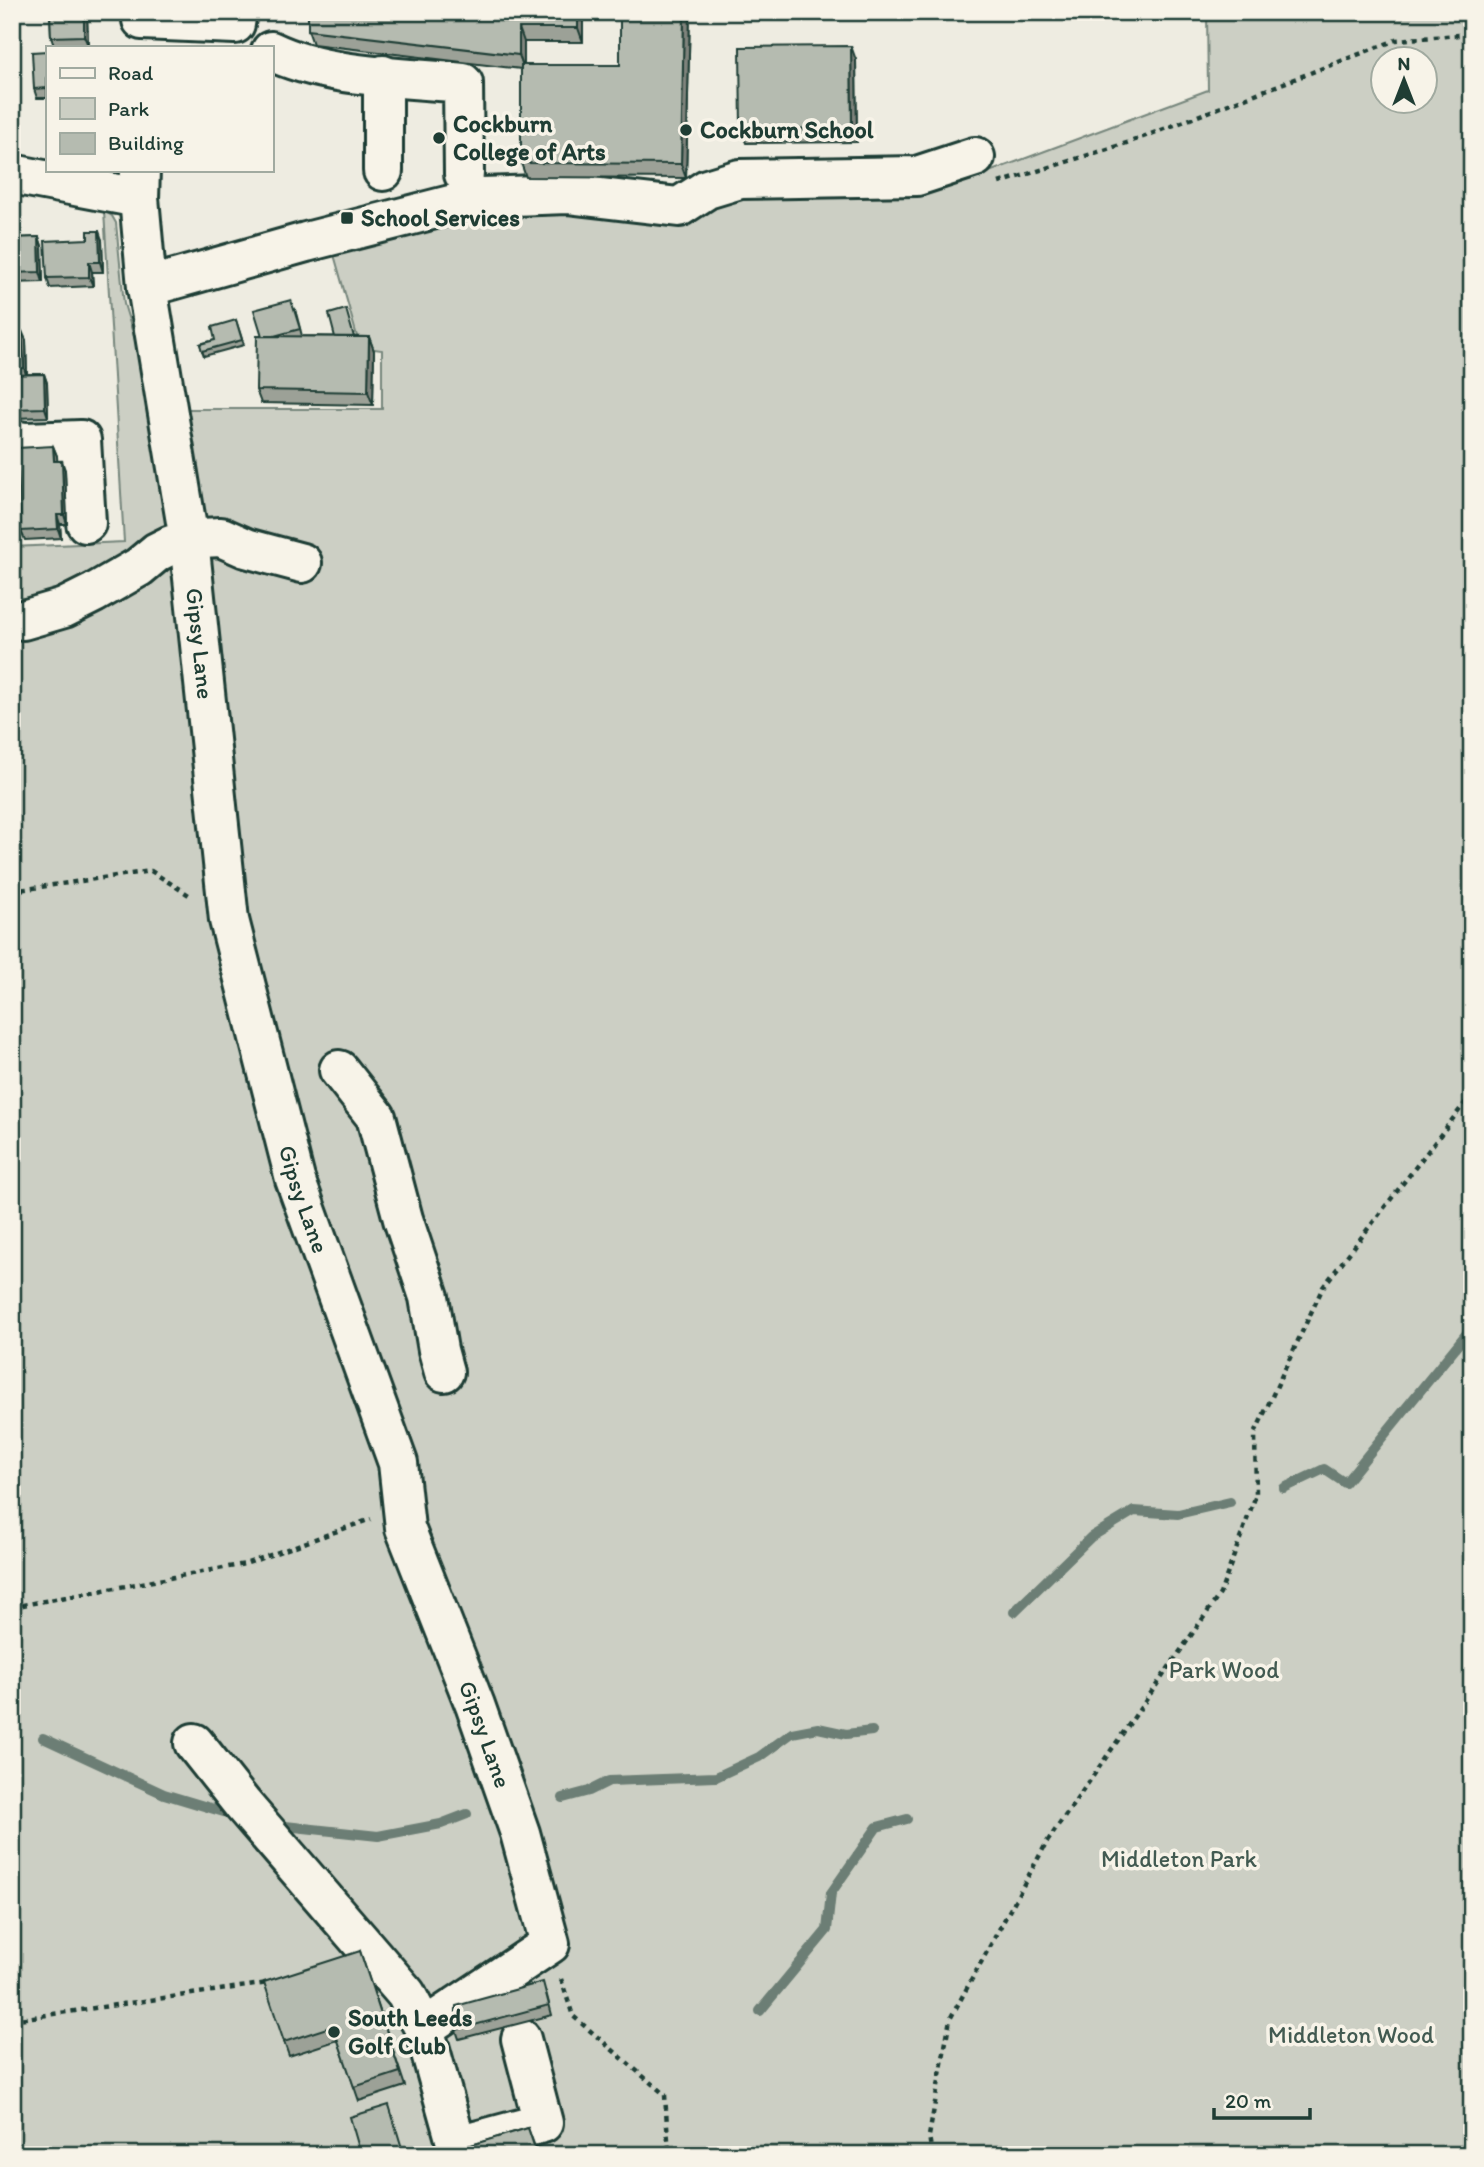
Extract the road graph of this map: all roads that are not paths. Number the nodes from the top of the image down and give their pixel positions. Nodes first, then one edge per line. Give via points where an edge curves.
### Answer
1 (236, 18) edge
2 (142, 27) edge
3 (263, 46) edge
4 (273, 52) edge
5 (383, 75) junction
6 (383, 171) dead end
7 (981, 172) road end
8 (12, 174) edge
9 (464, 174) dead end
10 (140, 184) edge
11 (146, 287) junction
12 (12, 440) edge
13 (86, 523) dead end
14 (189, 545) junction
15 (302, 563) dead end
16 (23, 621) dead end
17 (339, 1070) dead end
18 (444, 1372) dead end
19 (194, 1744) dead end
20 (424, 2028) junction
21 (521, 2039) dead end

1 - 2 street
1 - 3 street
4 - 5 street via 331,69
5 - 6 street
5 - 9 street via 463,83
7 - 11 street via 740,179 707,189 679,207 567,194 482,197
8 - 10 street
10 - 11 street, Gipsy Lane
11 - 14 street, Gipsy Lane
12 - 13 street via 81,440
14 - 15 street via 201,538 221,537
14 - 16 street via 171,545 94,593
14 - 20 street, Gipsy Lane via 229,920 295,1179 398,1463 405,1528 520,1833 550,1944
17 - 18 street via 376,1117 429,1297
19 - 20 street via 406,1994
20 - 21 street via 457,2146 543,2123

